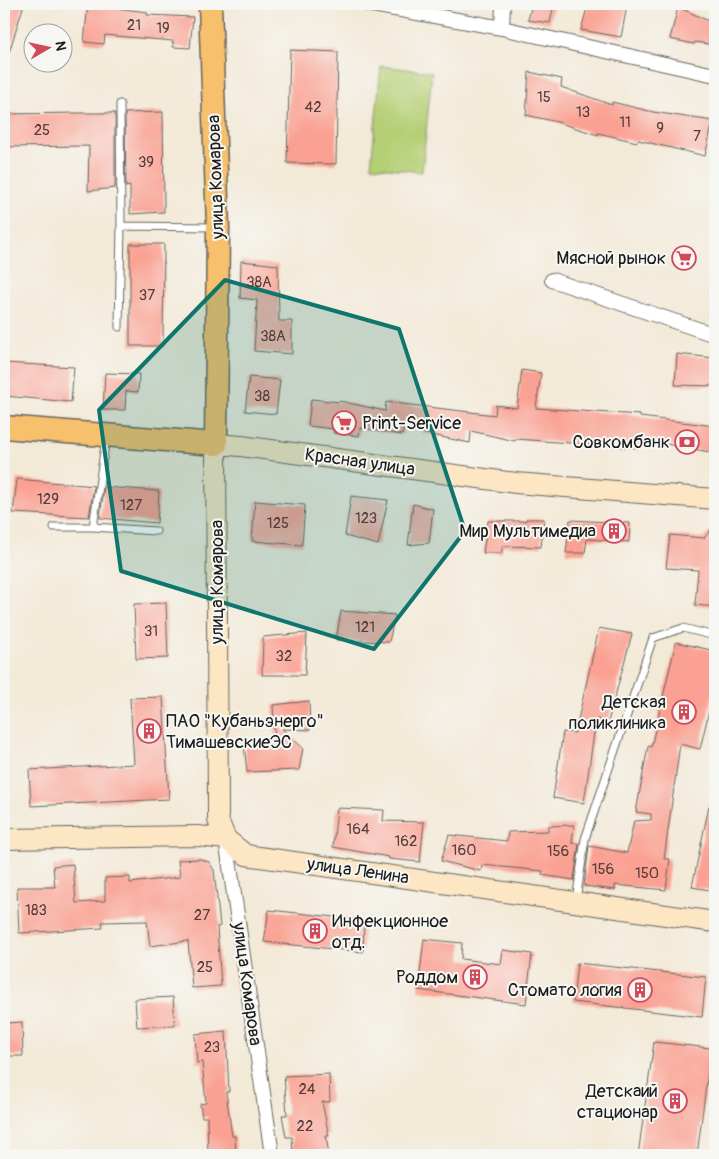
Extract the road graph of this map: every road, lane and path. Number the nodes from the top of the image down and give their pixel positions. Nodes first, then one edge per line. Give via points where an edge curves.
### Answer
1 (210, 4) edge
2 (367, 4) edge
3 (503, 4) edge
4 (502, 28) junction
5 (715, 75) edge
6 (120, 104) dead end
7 (122, 226) junction
8 (218, 227) junction
9 (552, 280) dead end
10 (119, 327) dead end
11 (715, 335) edge
12 (4, 427) edge
13 (106, 435) junction
14 (216, 444) junction
15 (715, 499) edge
16 (54, 527) dead end
17 (93, 527) junction
18 (156, 531) dead end
19 (715, 636) edge
20 (226, 838) junction
21 (4, 839) edge
22 (576, 902) junction
23 (715, 922) edge
24 (272, 1155) edge

1 - 8 main road, улица Комарова
2 - 4 street
3 - 4 street
4 - 5 street
6 - 7 lane
7 - 8 lane
7 - 10 lane
8 - 14 main road, улица Комарова
9 - 11 street
12 - 13 main road, Красная улица
13 - 14 main road, Красная улица
13 - 17 lane
14 - 15 street, Красная улица via 516,483
14 - 20 street, улица Комарова via 218,820
16 - 17 lane
17 - 18 lane
19 - 22 lane via 683,628 653,638 585,839
20 - 21 street
20 - 22 street, улица Ленина via 246,855
20 - 24 street, улица Комарова
22 - 23 street, улица Ленина

